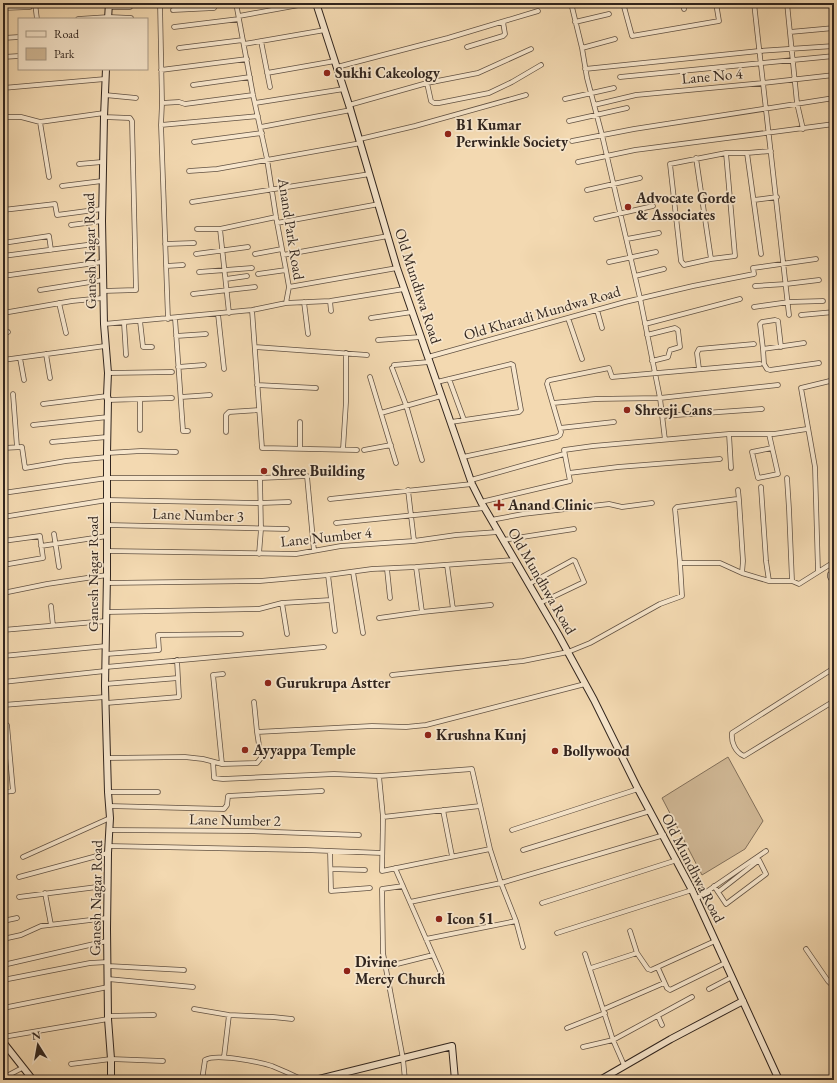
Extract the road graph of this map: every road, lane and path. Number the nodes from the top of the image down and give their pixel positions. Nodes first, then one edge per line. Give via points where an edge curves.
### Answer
1 (30, 3) edge
2 (36, 3) edge
3 (160, 3) edge
4 (223, 3) edge
5 (236, 3) edge
6 (310, 3) edge
7 (316, 3) edge
8 (570, 3) edge
9 (624, 3) edge
10 (683, 3) edge
11 (716, 3) edge
12 (754, 3) edge
13 (787, 3) edge
14 (109, 5) edge
15 (130, 7) dead end
16 (3, 8) edge
17 (684, 9) dead end
18 (173, 10) dead end
19 (538, 11) dead end
20 (609, 14) dead end
21 (37, 18) edge
22 (108, 18) edge
23 (131, 18) edge
24 (239, 18) junction
25 (503, 22) junction
26 (576, 22) junction
27 (174, 28) dead end
28 (834, 28) edge
29 (325, 30) junction
30 (790, 32) junction
31 (18, 37) edge
32 (3, 38) edge
33 (615, 39) dead end
34 (261, 41) junction
35 (244, 42) junction
36 (834, 46) edge
37 (467, 47) dead end
38 (179, 48) dead end
39 (582, 48) junction
40 (791, 48) junction
41 (531, 49) dead end
42 (759, 51) junction
43 (18, 56) edge
44 (834, 56) edge
45 (3, 57) edge
46 (247, 60) junction
47 (793, 60) junction
48 (336, 64) junction
49 (760, 64) junction
50 (540, 65) dead end
51 (585, 69) junction
52 (106, 70) edge
53 (160, 70) junction
54 (267, 73) junction
55 (834, 75) edge
56 (620, 76) dead end
57 (250, 77) junction
58 (105, 79) junction
59 (795, 79) junction
60 (427, 83) junction
61 (763, 83) junction
62 (193, 85) dead end
63 (3, 88) edge
64 (270, 88) dead end
65 (614, 88) dead end
66 (344, 89) junction
67 (591, 93) junction
68 (105, 95) junction
69 (253, 95) junction
70 (526, 95) dead end
71 (136, 98) dead end
72 (834, 98) edge
73 (565, 99) dead end
74 (162, 103) junction
75 (255, 103) junction
76 (797, 103) junction
77 (594, 105) junction
78 (350, 107) junction
79 (627, 108) dead end
80 (765, 108) junction
81 (104, 115) junction
82 (597, 115) junction
83 (258, 116) junction
84 (3, 117) edge
85 (569, 121) dead end
86 (40, 122) junction
87 (834, 124) edge
88 (161, 125) junction
89 (261, 127) junction
90 (803, 129) junction
91 (769, 132) junction
92 (262, 133) junction
93 (602, 135) junction
94 (360, 141) junction
95 (572, 141) dead end
96 (194, 142) dead end
97 (771, 151) junction
98 (726, 153) junction
99 (747, 153) junction
100 (607, 156) junction
101 (696, 158) junction
102 (267, 159) junction
103 (102, 162) junction
104 (578, 162) dead end
105 (79, 164) dead end
106 (190, 171) dead end
107 (370, 174) junction
108 (49, 178) dead end
109 (640, 178) dead end
110 (102, 181) junction
111 (613, 184) junction
112 (62, 186) dead end
113 (272, 190) junction
114 (587, 190) dead end
115 (777, 197) junction
116 (754, 200) junction
117 (192, 202) dead end
118 (379, 204) junction
119 (653, 206) dead end
120 (102, 209) junction
121 (3, 210) edge
122 (620, 214) junction
123 (276, 217) junction
124 (596, 219) dead end
125 (102, 221) junction
126 (277, 223) junction
127 (71, 225) dead end
128 (197, 229) dead end
129 (220, 229) junction
130 (659, 233) dead end
131 (388, 236) junction
132 (627, 239) junction
133 (3, 243) edge
134 (102, 243) junction
135 (194, 243) dead end
136 (166, 244) junction
137 (248, 247) dead end
138 (282, 249) junction
139 (51, 250) junction
140 (223, 250) junction
141 (656, 252) dead end
142 (196, 254) dead end
143 (254, 254) dead end
144 (760, 254) dead end
145 (283, 255) junction
146 (3, 256) edge
147 (631, 258) junction
148 (711, 259) junction
149 (816, 259) dead end
150 (102, 262) junction
151 (609, 262) dead end
152 (784, 263) junction
153 (183, 265) dead end
154 (166, 266) junction
155 (252, 268) dead end
156 (397, 268) junction
157 (225, 269) junction
158 (664, 269) dead end
159 (286, 270) junction
160 (199, 272) dead end
161 (258, 274) dead end
162 (3, 276) edge
163 (247, 276) dead end
164 (635, 276) junction
165 (226, 279) junction
166 (103, 280) junction
167 (819, 280) dead end
168 (786, 284) junction
169 (755, 286) dead end
170 (255, 287) dead end
171 (289, 287) junction
172 (404, 288) junction
173 (40, 290) dead end
174 (103, 291) junction
175 (227, 291) junction
176 (193, 294) dead end
177 (103, 298) junction
178 (640, 298) junction
179 (740, 299) dead end
180 (330, 301) junction
181 (823, 301) dead end
182 (304, 302) junction
183 (789, 302) junction
184 (59, 303) junction
185 (286, 303) junction
186 (754, 308) dead end
187 (252, 310) junction
188 (597, 310) junction
189 (331, 311) dead end
190 (412, 312) junction
191 (834, 312) edge
192 (230, 313) junction
193 (3, 314) edge
194 (218, 314) junction
195 (801, 314) dead end
196 (790, 315) dead end
197 (175, 318) junction
198 (371, 318) dead end
199 (568, 318) junction
200 (168, 319) junction
201 (140, 321) junction
202 (124, 323) junction
203 (104, 324) junction
204 (645, 324) junction
205 (602, 328) dead end
206 (66, 333) dead end
207 (206, 334) dead end
208 (308, 334) dead end
209 (647, 335) junction
210 (176, 336) junction
211 (421, 337) junction
212 (378, 340) dead end
213 (804, 343) dead end
214 (754, 344) dead end
215 (105, 346) junction
216 (781, 346) junction
217 (152, 347) dead end
218 (255, 347) junction
219 (763, 349) junction
220 (346, 353) junction
221 (46, 354) junction
222 (126, 355) dead end
223 (367, 355) dead end
224 (20, 358) junction
225 (428, 359) junction
226 (582, 359) dead end
227 (3, 360) edge
228 (652, 361) junction
229 (819, 363) dead end
230 (760, 364) dead end
231 (204, 365) dead end
232 (178, 367) junction
233 (224, 369) dead end
234 (699, 369) junction
235 (172, 372) dead end
236 (108, 373) junction
237 (654, 373) junction
238 (370, 377) dead end
239 (50, 378) dead end
240 (449, 379) junction
241 (24, 380) dead end
242 (834, 380) edge
243 (437, 382) junction
244 (258, 385) junction
245 (778, 385) dead end
246 (316, 388) dead end
247 (13, 394) dead end
248 (210, 395) dead end
249 (441, 396) junction
250 (181, 397) junction
251 (108, 398) junction
252 (172, 398) dead end
253 (660, 398) junction
254 (140, 399) junction
255 (553, 403) junction
256 (43, 404) dead end
257 (406, 405) junction
258 (762, 409) dead end
259 (259, 410) junction
260 (381, 413) junction
261 (662, 416) junction
262 (108, 417) junction
263 (464, 420) junction
264 (300, 422) dead end
265 (451, 422) junction
266 (614, 422) dead end
267 (33, 425) dead end
268 (560, 428) junction
269 (807, 429) junction
270 (140, 430) dead end
271 (188, 431) dead end
272 (226, 432) dead end
273 (729, 434) junction
274 (769, 434) junction
275 (107, 437) junction
276 (665, 440) junction
277 (52, 442) dead end
278 (391, 445) junction
279 (3, 448) edge
280 (17, 448) junction
281 (772, 448) junction
282 (300, 449) junction
283 (343, 450) junction
284 (357, 450) dead end
285 (364, 450) dead end
286 (176, 452) dead end
287 (564, 454) junction
288 (107, 455) junction
289 (463, 457) junction
290 (720, 459) dead end
291 (422, 460) dead end
292 (396, 463) dead end
293 (731, 468) dead end
294 (568, 473) junction
295 (107, 478) junction
296 (260, 478) junction
297 (787, 478) dead end
298 (472, 482) junction
299 (761, 487) dead end
300 (408, 490) junction
301 (738, 490) dead end
302 (3, 493) edge
303 (330, 499) dead end
304 (107, 500) junction
305 (739, 500) junction
306 (289, 502) dead end
307 (652, 502) dead end
308 (260, 503) junction
309 (482, 505) junction
310 (411, 515) junction
311 (3, 517) edge
312 (491, 520) junction
313 (336, 523) dead end
314 (107, 525) junction
315 (261, 529) junction
316 (287, 529) dead end
317 (574, 529) dead end
318 (498, 532) junction
319 (54, 534) dead end
320 (107, 536) junction
321 (503, 540) junction
322 (3, 541) edge
323 (414, 541) junction
324 (56, 544) junction
325 (41, 546) junction
326 (107, 551) junction
327 (314, 551) junction
328 (259, 554) junction
329 (515, 560) junction
330 (834, 562) edge
331 (680, 563) junction
332 (3, 565) edge
333 (447, 565) junction
334 (59, 567) dead end
335 (416, 567) junction
336 (387, 569) junction
337 (818, 571) junction
338 (353, 572) junction
339 (834, 572) edge
340 (742, 574) junction
341 (107, 575) junction
342 (328, 575) junction
343 (769, 581) junction
344 (792, 581) junction
345 (107, 583) junction
346 (529, 584) junction
347 (834, 584) edge
348 (3, 593) edge
349 (390, 598) dead end
350 (331, 600) junction
351 (282, 603) junction
352 (540, 603) junction
353 (51, 606) dead end
354 (491, 606) dead end
355 (453, 609) junction
356 (106, 612) junction
357 (422, 612) junction
358 (380, 618) dead end
359 (106, 621) junction
360 (53, 626) junction
361 (3, 630) edge
362 (335, 631) dead end
363 (363, 633) dead end
364 (241, 634) dead end
365 (287, 634) dead end
366 (106, 646) junction
367 (324, 647) dead end
368 (568, 652) junction
369 (106, 654) junction
370 (3, 656) edge
371 (177, 660) junction
372 (834, 668) edge
373 (105, 669) junction
374 (223, 674) dead end
375 (392, 674) dead end
376 (178, 678) junction
377 (3, 682) edge
378 (106, 684) junction
379 (585, 684) junction
380 (106, 700) junction
381 (834, 701) edge
382 (254, 702) dead end
383 (3, 705) edge
384 (3, 725) edge
385 (257, 732) junction
386 (107, 758) junction
387 (213, 762) junction
388 (222, 764) junction
389 (379, 776) junction
390 (638, 789) junction
391 (322, 791) dead end
392 (3, 792) edge
393 (108, 792) junction
394 (158, 792) dead end
395 (109, 806) junction
396 (480, 806) junction
397 (443, 810) junction
398 (650, 810) junction
399 (383, 817) junction
400 (110, 818) junction
401 (110, 830) junction
402 (512, 830) dead end
403 (360, 835) dead end
404 (664, 835) junction
405 (108, 849) junction
406 (490, 849) junction
407 (523, 850) dead end
408 (330, 851) junction
409 (766, 851) dead end
410 (382, 852) junction
411 (452, 856) junction
412 (23, 857) dead end
413 (677, 860) junction
414 (395, 868) junction
415 (331, 869) junction
416 (365, 870) dead end
417 (19, 877) dead end
418 (500, 883) junction
419 (402, 886) junction
420 (714, 886) junction
421 (370, 888) dead end
422 (108, 890) junction
423 (692, 890) junction
424 (718, 892) junction
425 (45, 893) junction
426 (18, 897) dead end
427 (696, 899) junction
428 (410, 902) junction
429 (542, 902) dead end
430 (17, 918) dead end
431 (107, 918) junction
432 (3, 920) edge
433 (516, 921) junction
434 (51, 925) junction
435 (630, 931) dead end
436 (557, 932) dead end
437 (3, 939) edge
438 (426, 939) junction
439 (107, 941) junction
440 (715, 941) junction
441 (523, 947) dead end
442 (806, 949) dead end
443 (637, 953) junction
444 (585, 954) dead end
445 (434, 955) junction
446 (725, 963) junction
447 (108, 964) junction
448 (3, 965) edge
449 (385, 967) junction
450 (590, 968) junction
451 (658, 968) junction
452 (184, 970) dead end
453 (441, 972) dead end
454 (732, 977) junction
455 (3, 980) edge
456 (108, 980) junction
457 (664, 983) junction
458 (834, 984) edge
459 (108, 987) junction
460 (193, 987) dead end
461 (709, 989) dead end
462 (692, 997) dead end
463 (743, 1001) junction
464 (3, 1008) edge
465 (194, 1009) dead end
466 (604, 1011) junction
467 (154, 1015) dead end
468 (229, 1015) junction
469 (658, 1016) junction
470 (108, 1018) junction
471 (292, 1019) dead end
472 (662, 1025) dead end
473 (566, 1028) dead end
474 (3, 1037) edge
475 (613, 1040) junction
476 (3, 1042) edge
477 (582, 1047) dead end
478 (224, 1057) junction
479 (112, 1059) junction
480 (403, 1059) junction
481 (163, 1061) dead end
482 (71, 1064) dead end
483 (624, 1065) junction
484 (22, 1068) junction
485 (3, 1078) edge
486 (325, 1079) edge
487 (33, 1080) edge
488 (111, 1080) edge
489 (202, 1080) edge
490 (303, 1080) edge
491 (315, 1080) edge
492 (405, 1080) edge
493 (455, 1080) edge
494 (600, 1080) edge
495 (779, 1080) edge

1 - 16 street via 30,7
2 - 21 street
3 - 53 street
4 - 18 street via 216,4 214,8
5 - 24 street, Anand Park Road
6 - 24 street
7 - 29 street, Old Mundhwa Road
8 - 26 street
9 - 11 street via 632,36 719,21
10 - 17 street
12 - 42 street
13 - 30 street
14 - 15 street
14 - 22 street
19 - 25 street
20 - 26 street
22 - 23 street
24 - 27 street
24 - 35 street, Anand Park Road
25 - 37 street via 503,36
25 - 48 street via 448,38
26 - 39 street
28 - 30 street
29 - 34 street
29 - 48 street, Old Mundhwa Road
30 - 40 street
31 - 32 street
33 - 39 street
34 - 35 street
34 - 54 street
35 - 38 street
35 - 46 street, Anand Park Road
36 - 40 street
39 - 51 street
40 - 42 street
40 - 47 street
41 - 60 street via 478,73
42 - 49 street
42 - 51 street
43 - 45 street
44 - 47 street
46 - 53 street
46 - 57 street, Anand Park Road
47 - 49 street
47 - 59 street
48 - 54 street
48 - 66 street, Old Mundhwa Road
49 - 56 street
49 - 61 street
50 - 60 street via 489,92 439,103 431,101
51 - 67 street
52 - 58 street, Ganesh Nagar Road
53 - 74 street
54 - 64 street
55 - 59 street, Lane No 4
57 - 62 street
57 - 69 street, Anand Park Road
58 - 63 street
58 - 68 street, Ganesh Nagar Road
59 - 61 street, Lane No 4
59 - 76 street
60 - 78 street
61 - 77 street, Lane No 4 via 636,95
61 - 80 street
65 - 67 street
66 - 75 street
66 - 78 street, Old Mundhwa Road
67 - 73 street
67 - 77 street
68 - 71 street
68 - 81 street, Ganesh Nagar Road
69 - 74 street via 185,104
69 - 75 street, Anand Park Road
70 - 94 street
72 - 76 street
74 - 88 street
75 - 83 street, Anand Park Road
76 - 80 street
76 - 90 street
77 - 82 street
78 - 89 street
78 - 94 street, Old Mundhwa Road
79 - 82 street
80 - 91 street
80 - 93 street
81 - 86 street
81 - 103 street, Ganesh Nagar Road
81 - 174 street via 130,118 132,121 136,290
82 - 85 street
82 - 93 street
83 - 88 street
83 - 89 street, Anand Park Road
84 - 86 street via 21,116
86 - 108 street
87 - 90 street
88 - 136 street
89 - 92 street, Anand Park Road
90 - 91 street
91 - 97 street
91 - 100 street
92 - 96 street
92 - 102 street, Anand Park Road
93 - 95 street
93 - 100 street
94 - 102 street
94 - 107 street, Old Mundhwa Road
97 - 99 street
97 - 115 street
98 - 99 street
98 - 101 street
98 - 148 street via 735,256
99 - 116 street
100 - 104 street
100 - 111 street
101 - 148 street
101 - 148 street via 670,164 681,261 684,265
102 - 106 street
102 - 113 street, Anand Park Road
103 - 105 street
103 - 110 street, Ganesh Nagar Road
107 - 113 street
107 - 118 street, Old Mundhwa Road
109 - 111 street
110 - 112 street
110 - 120 street, Ganesh Nagar Road
111 - 114 street
111 - 122 street
113 - 117 street
113 - 123 street, Anand Park Road
115 - 116 street
115 - 152 street
116 - 144 street
118 - 126 street
118 - 131 street, Old Mundhwa Road
119 - 122 street
120 - 121 street via 57,215 55,204
120 - 125 street, Ganesh Nagar Road
122 - 124 street
122 - 132 street
123 - 126 street, Anand Park Road
123 - 129 street
125 - 127 street
125 - 134 street, Ganesh Nagar Road
126 - 138 street, Anand Park Road
128 - 129 street
129 - 140 street
130 - 132 street
131 - 145 street
131 - 156 street, Old Mundhwa Road
132 - 147 street
133 - 139 street via 49,236
134 - 139 street
134 - 150 street, Ganesh Nagar Road
135 - 136 street
136 - 154 street
137 - 140 street
138 - 143 street
138 - 145 street, Anand Park Road
139 - 146 street
140 - 142 street
140 - 157 street
141 - 147 street
145 - 159 street, Anand Park Road
147 - 151 street
147 - 164 street
149 - 152 street
150 - 162 street
150 - 166 street, Ganesh Nagar Road
152 - 168 street
152 - 178 street, Old Kharadi Mundwa Road via 754,268 754,274
153 - 154 street
154 - 200 street
155 - 157 street
156 - 171 street
156 - 172 street, Old Mundhwa Road
157 - 160 street
157 - 165 street
158 - 164 street
159 - 161 street
159 - 171 street, Anand Park Road
163 - 165 street
164 - 178 street
165 - 175 street
166 - 173 street
166 - 174 street, Ganesh Nagar Road
167 - 168 street
168 - 169 street
168 - 183 street
170 - 175 street
171 - 185 street, Anand Park Road
172 - 180 street
172 - 190 street, Old Mundhwa Road
174 - 177 street, Ganesh Nagar Road
175 - 176 street
175 - 192 street
177 - 184 street
177 - 203 street, Ganesh Nagar Road
178 - 188 street, Old Kharadi Mundwa Road
178 - 204 street
179 - 204 street
180 - 182 street
180 - 189 street
181 - 183 street
182 - 185 street
182 - 208 street
183 - 186 street
183 - 196 street
184 - 193 street
184 - 206 street
185 - 187 street, Anand Park Road
187 - 192 street, Anand Park Road
187 - 218 street
188 - 199 street, Old Kharadi Mundwa Road
188 - 205 street
190 - 198 street
190 - 211 street, Old Mundhwa Road
191 - 195 street
192 - 194 street, Anand Park Road
194 - 197 street, Anand Park Road
194 - 233 street
197 - 200 street, Anand Park Road
197 - 210 street
199 - 225 street, Old Kharadi Mundwa Road
199 - 226 street
200 - 201 street, Anand Park Road
201 - 202 street, Anand Park Road
201 - 217 street via 143,347
202 - 203 street, Anand Park Road
202 - 222 street
203 - 215 street, Ganesh Nagar Road
204 - 209 street
207 - 210 street
209 - 228 street
209 - 228 street via 675,328 678,330 680,347 670,350 668,357
210 - 232 street
211 - 212 street
211 - 225 street, Old Mundhwa Road
213 - 216 street
214 - 234 street via 699,349
215 - 221 street
215 - 236 street, Ganesh Nagar Road
216 - 219 street
216 - 219 street via 778,321 762,322 760,324
218 - 220 street
218 - 244 street
219 - 229 street via 764,364 770,370
220 - 223 street
220 - 283 street
221 - 224 street
221 - 239 street
224 - 227 street
224 - 241 street
225 - 243 street, Old Mundhwa Road
225 - 257 street, Old Kharadi Mundwa Road via 393,366
228 - 237 street
230 - 234 street
231 - 232 street
232 - 250 street
234 - 237 street
235 - 236 street
236 - 251 street, Ganesh Nagar Road
237 - 253 street
237 - 255 street via 612,377 609,368 550,380 547,384
238 - 260 street
240 - 243 street
240 - 263 street
240 - 263 street via 511,364 514,367 521,410
242 - 269 street via 801,388
243 - 249 street, Old Mundhwa Road
244 - 246 street
244 - 259 street
245 - 253 street
247 - 280 street
248 - 250 street
249 - 257 street
249 - 265 street, Old Mundhwa Road
250 - 271 street via 183,431
251 - 254 street
251 - 256 street
251 - 262 street, Ganesh Nagar Road
252 - 254 street
253 - 255 street
253 - 261 street
254 - 270 street
255 - 268 street
257 - 260 street
257 - 291 street
258 - 261 street
259 - 272 street via 229,412 226,415
259 - 282 street via 262,448
260 - 278 street
261 - 276 street
262 - 267 street
262 - 275 street, Ganesh Nagar Road
263 - 265 street
264 - 282 street
265 - 289 street, Old Mundhwa Road
266 - 268 street
268 - 289 street via 560,435 557,437
269 - 274 street
269 - 337 street via 815,467
273 - 274 street
273 - 276 street
273 - 293 street
274 - 281 street
275 - 277 street
275 - 288 street, Ganesh Nagar Road
276 - 287 street via 564,450
278 - 285 street
278 - 292 street
279 - 280 street
280 - 288 street via 22,447 26,468
281 - 281 street via 778,474 758,478 752,452
282 - 283 street
283 - 284 street
286 - 288 street via 141,451
287 - 294 street
287 - 298 street
288 - 295 street, Ganesh Nagar Road
289 - 298 street, Old Mundhwa Road
290 - 294 street
294 - 309 street via 570,481
295 - 296 street
295 - 302 street
295 - 304 street, Ganesh Nagar Road
296 - 308 street
296 - 327 street via 307,476
297 - 344 street
298 - 300 street
298 - 309 street, Old Mundhwa Road
299 - 343 street
300 - 303 street
300 - 310 street
301 - 305 street
304 - 308 street
304 - 311 street
304 - 314 street, Ganesh Nagar Road
305 - 331 street via 675,509
305 - 340 street
306 - 308 street
307 - 312 street via 622,507 609,504
308 - 315 street
309 - 310 street
309 - 312 street, Old Mundhwa Road
310 - 313 street
310 - 323 street
312 - 318 street, Old Mundhwa Road
314 - 315 street, Lane Number 3
314 - 320 street, Ganesh Nagar Road
315 - 316 street, Lane Number 3
315 - 328 street
317 - 321 street
318 - 321 street, Old Mundhwa Road
318 - 323 street, Lane Number 4
319 - 324 street
320 - 324 street
320 - 326 street, Ganesh Nagar Road
321 - 329 street, Old Mundhwa Road
322 - 325 street via 40,536
323 - 327 street, Lane Number 4 via 341,546
324 - 325 street
324 - 334 street
325 - 332 street via 43,558
326 - 328 street, Lane Number 4
326 - 341 street, Ganesh Nagar Road
327 - 328 street, Lane Number 4 via 296,554
329 - 333 street
329 - 346 street, Old Mundhwa Road
330 - 337 street
331 - 340 street via 720,563
331 - 368 street via 682,596 660,604 590,643
333 - 335 street
333 - 355 street
335 - 336 street
335 - 357 street
336 - 338 street
336 - 349 street
337 - 344 street via 799,584
338 - 342 street
338 - 363 street
339 - 347 street via 830,577
340 - 343 street
341 - 345 street, Ganesh Nagar Road
341 - 348 street
342 - 345 street via 260,581
342 - 350 street
343 - 344 street
345 - 356 street, Ganesh Nagar Road
346 - 352 street, Old Mundhwa Road
346 - 352 street via 574,561 584,582
350 - 351 street
350 - 362 street
351 - 356 street via 259,609
351 - 365 street
352 - 368 street, Old Mundhwa Road
353 - 360 street
354 - 355 street
355 - 357 street
356 - 359 street, Ganesh Nagar Road
357 - 358 street
359 - 360 street
359 - 366 street, Ganesh Nagar Road
360 - 361 street
364 - 369 street via 158,635 159,650
366 - 369 street, Ganesh Nagar Road
366 - 370 street
367 - 371 street
368 - 375 street via 523,661
368 - 379 street, Old Mundhwa Road
369 - 373 street, Ganesh Nagar Road
371 - 373 street
371 - 376 street
372 - 381 street via 732,733 735,748 744,756
373 - 377 street
373 - 378 street, Ganesh Nagar Road
374 - 388 street via 213,675
376 - 378 street
376 - 380 street via 179,697
378 - 380 street, Ganesh Nagar Road
379 - 385 street via 430,724
379 - 390 street, Old Mundhwa Road
380 - 383 street
380 - 386 street, Ganesh Nagar Road
382 - 385 street
384 - 392 street via 7,725 13,791
385 - 388 street via 261,755 259,761
386 - 387 street via 185,757
386 - 393 street, Ganesh Nagar Road
387 - 388 street
387 - 389 street via 214,778 223,779 334,774
389 - 396 street via 472,769
389 - 399 street
390 - 398 street, Old Mundhwa Road
390 - 402 street
391 - 395 street via 228,796 224,809
393 - 394 street
393 - 395 street, Ganesh Nagar Road
395 - 400 street, Ganesh Nagar Road
396 - 397 street
396 - 406 street
397 - 399 street
397 - 411 street
398 - 404 street, Old Mundhwa Road
398 - 407 street
399 - 410 street
400 - 401 street, Ganesh Nagar Road
400 - 412 street
401 - 403 street, Lane Number 2
401 - 405 street, Ganesh Nagar Road
404 - 413 street, Old Mundhwa Road
404 - 418 street
405 - 408 street
405 - 417 street
405 - 422 street, Ganesh Nagar Road
406 - 411 street
406 - 418 street
408 - 410 street
408 - 415 street
409 - 420 street
410 - 414 street via 382,870
411 - 414 street
413 - 423 street, Old Mundhwa Road
413 - 429 street
414 - 419 street
415 - 416 street
415 - 421 street via 331,891
418 - 428 street
418 - 433 street
419 - 428 street
419 - 449 street via 382,889
420 - 424 street
420 - 427 street
422 - 425 street via 97,887
422 - 431 street, Ganesh Nagar Road
423 - 427 street, Old Mundhwa Road
423 - 436 street
424 - 424 street via 726,904 766,874 759,860
425 - 426 street
425 - 434 street
427 - 440 street, Old Mundhwa Road
428 - 438 street
430 - 432 street
431 - 434 street
431 - 439 street, Ganesh Nagar Road
433 - 438 street
433 - 441 street
434 - 437 street
435 - 443 street
438 - 445 street
439 - 447 street, Ganesh Nagar Road
439 - 448 street
440 - 446 street, Old Mundhwa Road
440 - 451 street
442 - 458 street via 828,981
443 - 450 street
443 - 451 street via 648,969
444 - 450 street
445 - 449 street
445 - 453 street
446 - 454 street, Old Mundhwa Road
446 - 457 street via 673,990 668,990
447 - 452 street
447 - 455 street via 90,962
447 - 456 street, Ganesh Nagar Road
449 - 480 street
450 - 466 street
451 - 457 street
454 - 461 street
454 - 463 street, Old Mundhwa Road
456 - 459 street, Ganesh Nagar Road
456 - 460 street
457 - 466 street
459 - 464 street
459 - 470 street, Ganesh Nagar Road
462 - 469 street
463 - 483 street
463 - 495 street, Old Mundhwa Road
465 - 468 street
466 - 473 street
466 - 475 street
467 - 470 street
468 - 471 street
468 - 478 street
469 - 472 street
469 - 475 street
470 - 474 street
470 - 479 street, Ganesh Nagar Road
475 - 477 street
475 - 483 street
476 - 484 street
478 - 489 street via 205,1060
478 - 490 street via 271,1066
479 - 481 street
479 - 482 street
479 - 488 street, Ganesh Nagar Road
480 - 486 street
480 - 492 street
480 - 493 street via 452,1046
483 - 494 street
484 - 485 street
484 - 487 street
486 - 491 street

